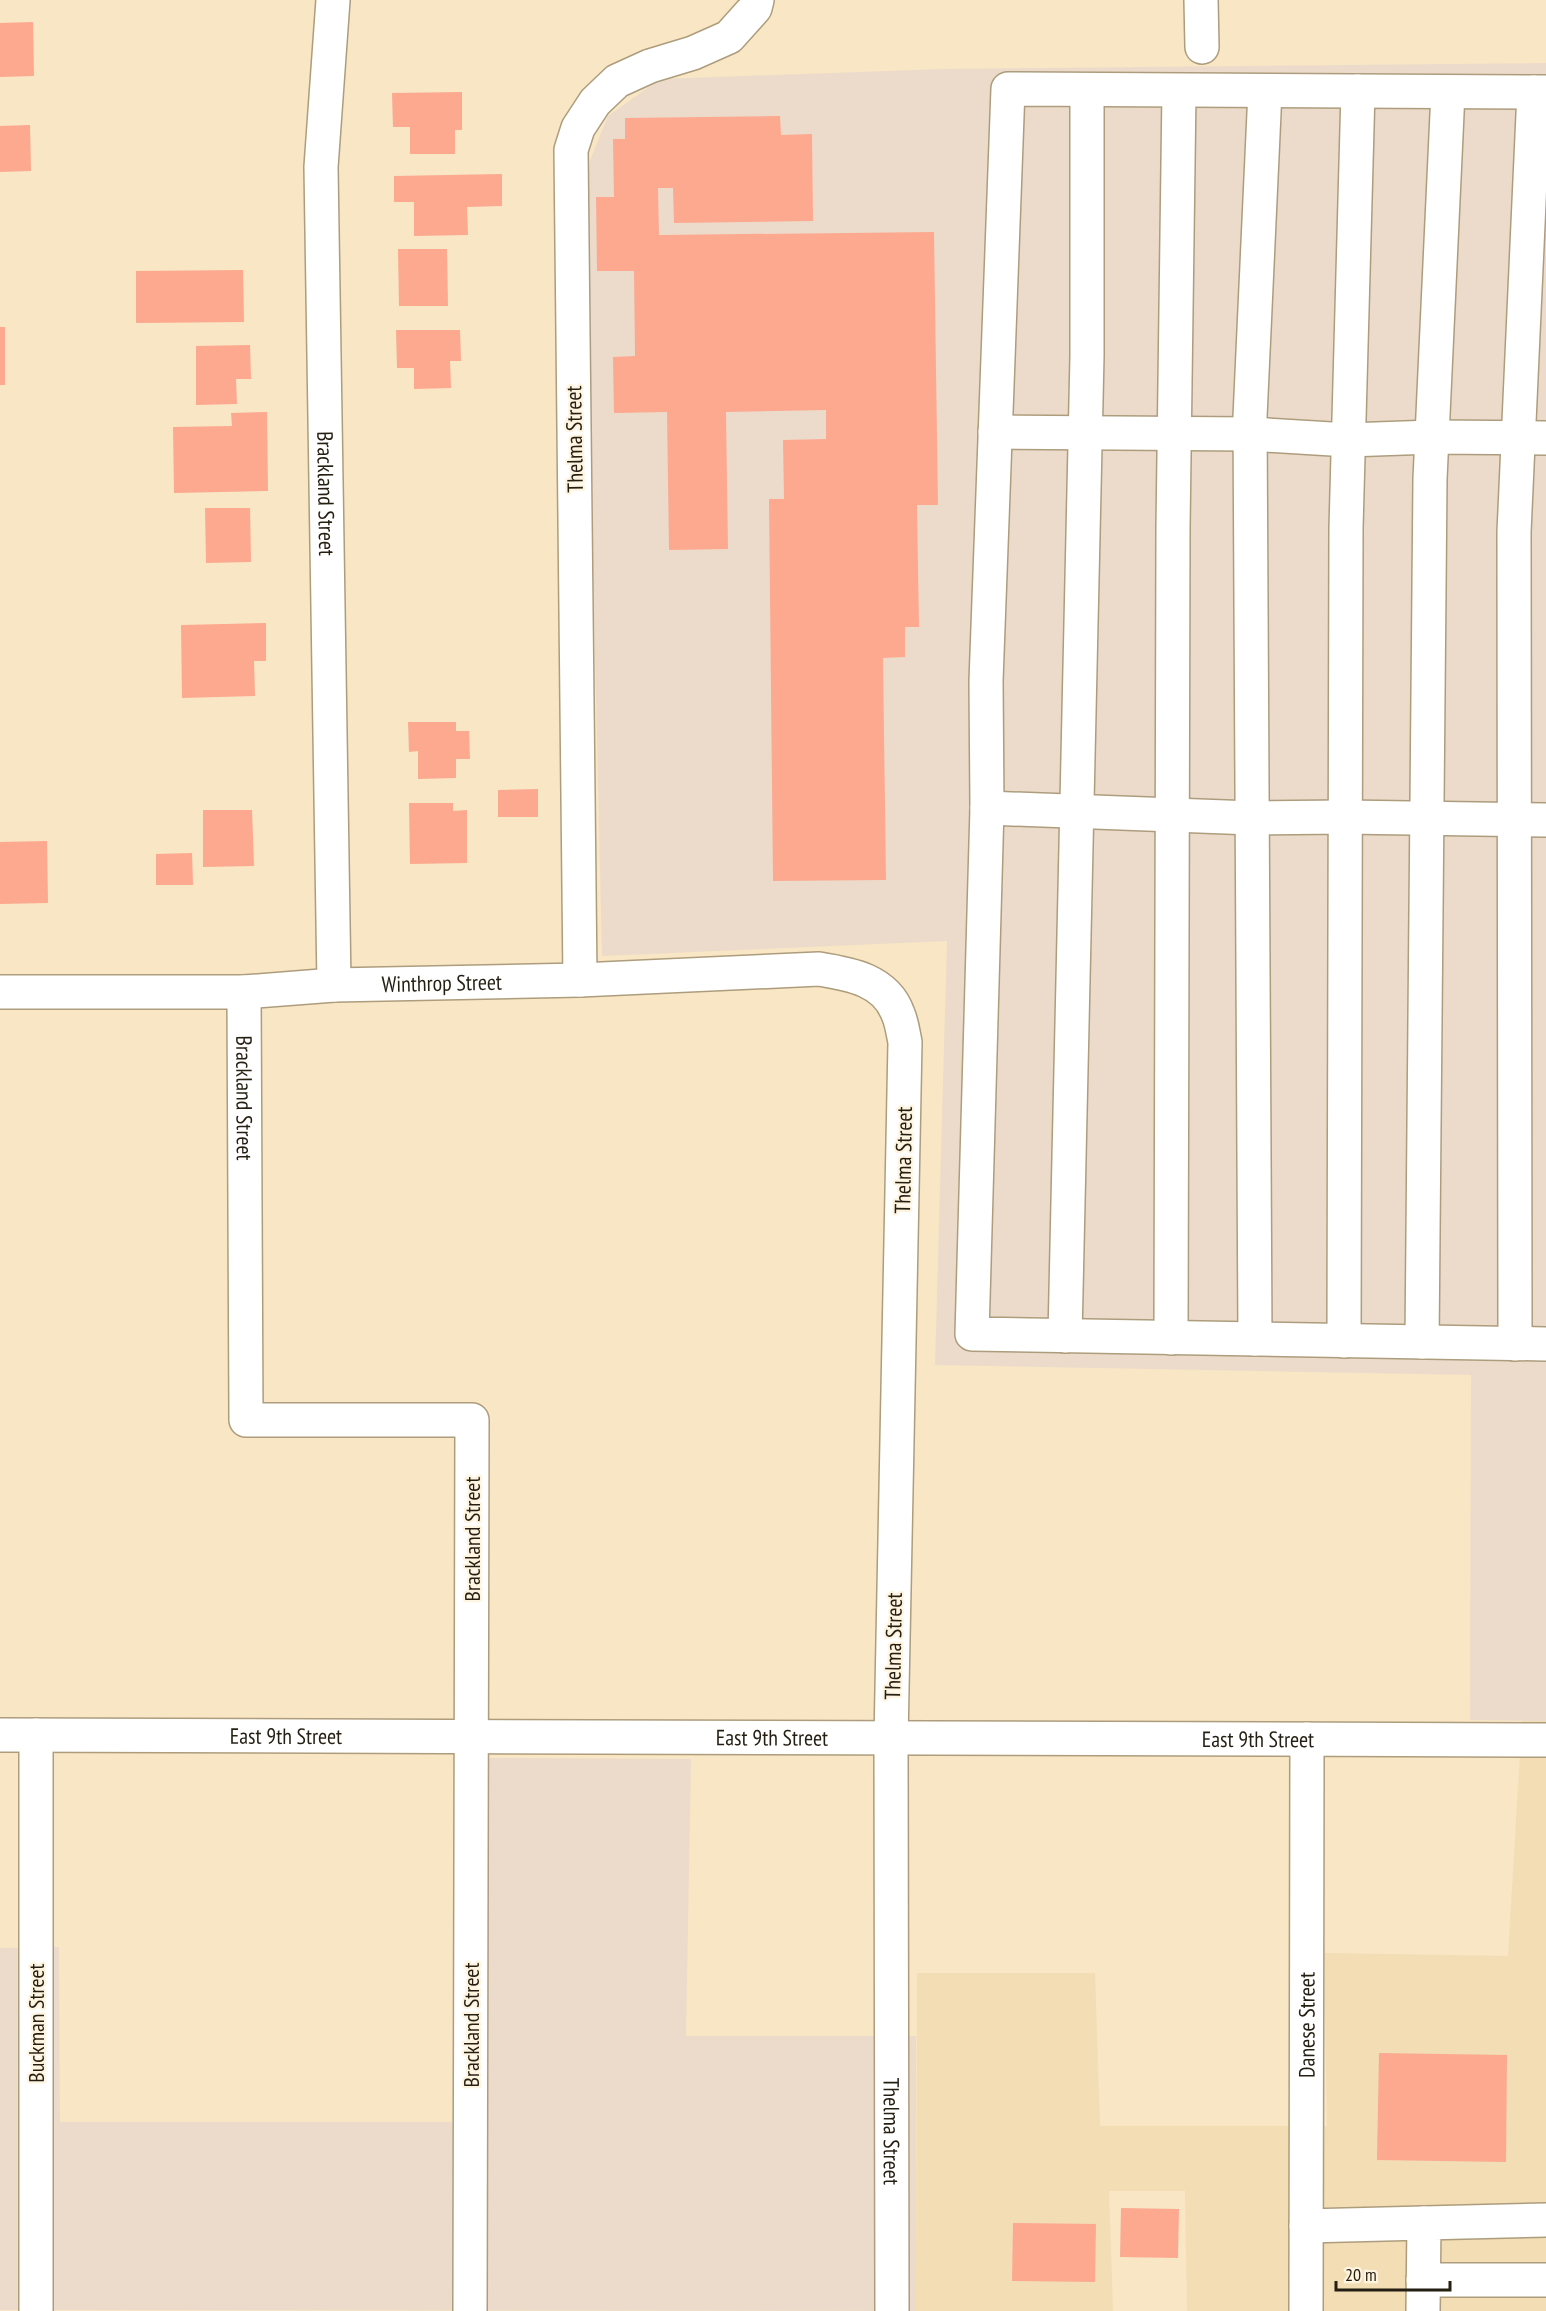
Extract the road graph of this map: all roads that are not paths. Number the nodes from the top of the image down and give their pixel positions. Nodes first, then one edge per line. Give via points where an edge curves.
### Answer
1 (333, 0) edge
2 (757, 0) edge
3 (1201, 0) edge
4 (1202, 47) dead end
5 (1087, 91) junction
6 (1179, 91) junction
7 (1265, 91) junction
8 (1358, 91) junction
9 (1448, 92) junction
10 (1540, 92) edge
11 (996, 432) junction
12 (1086, 432) junction
13 (1174, 433) junction
14 (1250, 434) junction
15 (1432, 437) junction
16 (1532, 438) edge
17 (1348, 440) junction
18 (987, 808) junction
19 (1077, 810) junction
20 (1172, 814) junction
21 (1345, 817) junction
22 (1252, 819) junction
23 (1426, 820) junction
24 (1514, 820) junction
25 (1546, 820) edge
26 (580, 980) junction
27 (334, 985) junction
28 (880, 988) joint
29 (0, 992) edge
30 (244, 992) junction
31 (1065, 1336) junction
32 (1171, 1338) junction
33 (1255, 1339) junction
34 (1344, 1341) junction
35 (1422, 1342) junction
36 (1530, 1344) edge
37 (0, 1735) edge
38 (36, 1735) junction
39 (471, 1738) junction
40 (891, 1739) junction
41 (1307, 1739) junction
42 (1546, 1740) edge
43 (1546, 2220) edge
44 (1424, 2223) junction
45 (1306, 2226) junction
46 (1546, 2280) edge
47 (1423, 2296) edge
48 (36, 2311) edge
49 (470, 2311) edge
50 (892, 2311) edge
51 (1306, 2311) edge

1 - 27 street, Brackland Street via 321,167
2 - 26 street, Thelma Street via 755,8 729,37 617,81 595,102 578,128 571,150
3 - 4 street
5 - 6 street
5 - 11 street via 1008,89
5 - 12 street
6 - 7 street
6 - 13 street
7 - 8 street
7 - 14 street
8 - 9 street
8 - 17 street
9 - 10 street
9 - 15 street
10 - 16 street
11 - 12 street
11 - 18 street via 986,681
12 - 13 street
12 - 19 street
13 - 14 street
13 - 20 street
14 - 17 street
14 - 22 street
15 - 16 street
15 - 17 street
15 - 23 street
16 - 24 street via 1514,532
17 - 21 street
18 - 19 street
18 - 31 street via 972,1334
19 - 20 street
19 - 31 street
20 - 22 street
20 - 32 street
21 - 22 street
21 - 23 street
21 - 34 street
22 - 33 street
23 - 24 street
23 - 35 street
24 - 25 street
24 - 36 street
26 - 27 street, Winthrop Street
26 - 28 street, Winthrop Street via 819,969 851,974
27 - 30 street, Winthrop Street
28 - 40 street, Thelma Street via 898,1012 906,1042
29 - 30 street, Winthrop Street
30 - 39 street, Brackland Street via 246,1420 472,1420
31 - 32 street
32 - 33 street
33 - 34 street
34 - 35 street
35 - 36 street
37 - 38 street, East 9th Street
38 - 39 street, East 9th Street
38 - 48 street, Buckman Street
39 - 40 street, East 9th Street
39 - 49 street, Brackland Street
40 - 41 street, East 9th Street
40 - 50 street, Thelma Street
41 - 42 street, East 9th Street
41 - 45 street, Danese Street
43 - 44 street
44 - 45 street
44 - 47 street
45 - 51 street, Danese Street
46 - 47 street

